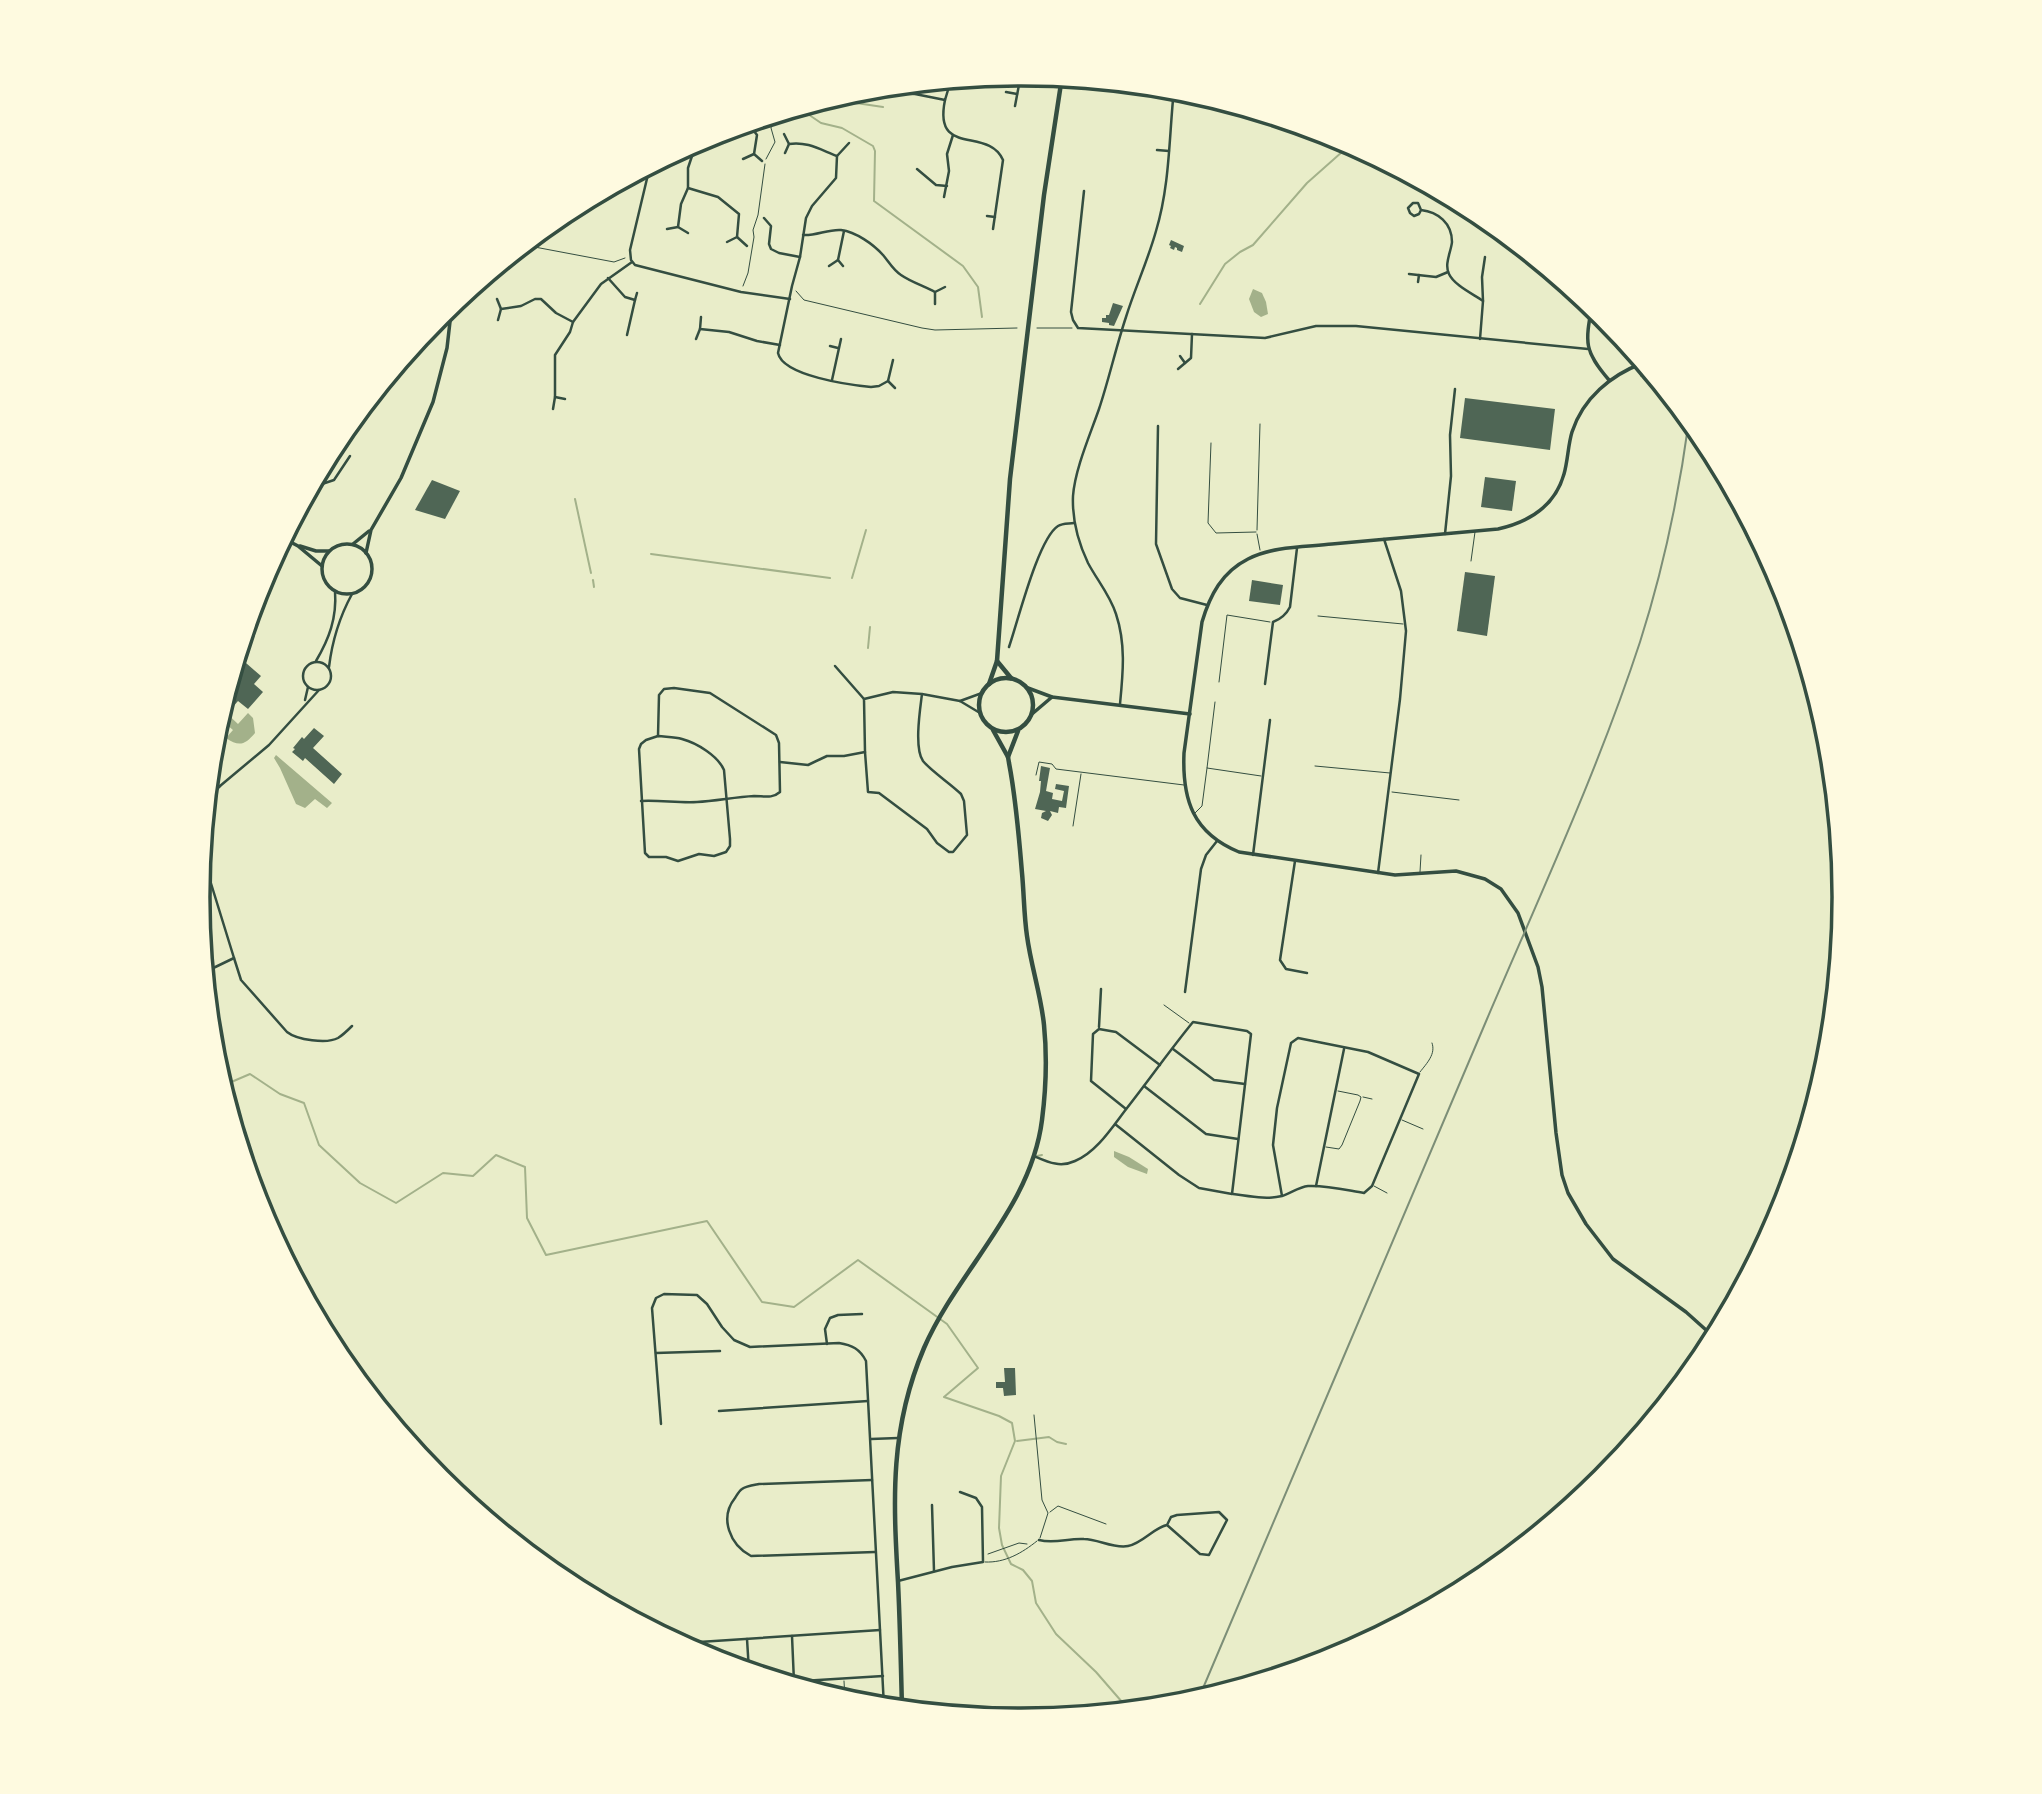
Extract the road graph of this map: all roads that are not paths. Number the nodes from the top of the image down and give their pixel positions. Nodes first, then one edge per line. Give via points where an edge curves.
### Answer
1 (1019, 86) edge
2 (1061, 87) edge
3 (948, 89) edge
4 (1006, 92) dead end
5 (908, 94) edge
6 (1017, 94) junction
7 (945, 100) junction
8 (1173, 100) edge
9 (1014, 106) dead end
10 (754, 131) edge
11 (784, 134) dead end
12 (953, 135) junction
13 (849, 143) dead end
14 (789, 144) junction
15 (1157, 150) dead end
16 (1169, 151) junction
17 (785, 153) dead end
18 (754, 154) junction
19 (692, 156) edge
20 (837, 156) junction
21 (743, 159) dead end
22 (762, 161) dead end
23 (917, 169) dead end
24 (647, 177) edge
25 (947, 186) junction
26 (688, 188) junction
27 (1084, 191) dead end
28 (944, 197) dead end
29 (1421, 210) dead end
30 (987, 216) dead end
31 (995, 217) junction
32 (764, 218) dead end
33 (778, 222) dead end
34 (771, 226) junction
35 (678, 227) junction
36 (667, 229) dead end
37 (993, 229) dead end
38 (844, 231) junction
39 (688, 233) dead end
40 (803, 235) junction
41 (737, 237) junction
42 (727, 242) dead end
43 (747, 246) dead end
44 (800, 257) junction
45 (1485, 257) dead end
46 (838, 260) junction
47 (632, 262) junction
48 (829, 266) dead end
49 (843, 267) dead end
50 (1448, 272) junction
51 (1409, 274) dead end
52 (1419, 275) junction
53 (608, 278) junction
54 (1418, 282) dead end
55 (945, 287) dead end
56 (935, 292) junction
57 (637, 293) dead end
58 (497, 299) dead end
59 (790, 299) junction
60 (635, 300) junction
61 (1483, 301) junction
62 (934, 304) dead end
63 (501, 309) junction
64 (701, 317) dead end
65 (1591, 319) edge
66 (450, 320) edge
67 (498, 320) dead end
68 (573, 322) junction
69 (699, 330) junction
70 (1122, 331) junction
71 (1192, 334) junction
72 (628, 335) dead end
73 (696, 339) dead end
74 (1480, 339) junction
75 (841, 340) dead end
76 (780, 345) junction
77 (830, 346) dead end
78 (838, 348) junction
79 (1588, 349) junction
80 (1180, 356) dead end
81 (893, 360) dead end
82 (1185, 363) junction
83 (1635, 367) edge
84 (1178, 369) dead end
85 (832, 380) junction
86 (1609, 380) junction
87 (888, 381) junction
88 (895, 388) dead end
89 (1455, 389) dead end
90 (555, 397) junction
91 (565, 399) dead end
92 (553, 409) dead end
93 (1260, 424) dead end
94 (1158, 426) dead end
95 (1211, 443) dead end
96 (350, 456) dead end
97 (322, 484) edge
98 (1074, 523) junction
99 (370, 530) junction
100 (1475, 531) junction
101 (1256, 532) junction
102 (1445, 534) junction
103 (1384, 539) junction
104 (291, 542) edge
105 (298, 545) junction
106 (352, 545) junction
107 (1297, 548) junction
108 (329, 551) junction
109 (366, 553) junction
110 (1261, 554) junction
111 (1471, 561) dead end
112 (321, 566) junction
113 (335, 592) junction
114 (352, 594) junction
115 (1207, 605) junction
116 (1318, 616) dead end
117 (1273, 622) junction
118 (1405, 624) junction
119 (1009, 647) dead end
120 (316, 661) junction
121 (997, 661) junction
122 (835, 666) dead end
123 (329, 668) junction
124 (1010, 678) junction
125 (855, 679) dead end
126 (849, 682) junction
127 (1219, 682) dead end
128 (989, 684) junction
129 (1265, 684) dead end
130 (308, 687) junction
131 (1028, 688) junction
132 (319, 690) junction
133 (982, 693) junction
134 (922, 694) junction
135 (1052, 697) junction
136 (864, 699) junction
137 (960, 701) junction
138 (1215, 702) dead end
139 (304, 704) junction
140 (1120, 704) junction
141 (980, 713) junction
142 (1032, 713) junction
143 (1190, 714) junction
144 (1270, 720) dead end
145 (993, 730) junction
146 (1018, 730) junction
147 (659, 736) junction
148 (865, 752) junction
149 (1008, 757) junction
150 (780, 762) junction
151 (1315, 766) dead end
152 (1207, 768) junction
153 (1082, 772) junction
154 (1391, 773) junction
155 (1036, 775) dead end
156 (1264, 777) junction
157 (1184, 785) junction
158 (220, 786) joint
159 (217, 789) edge
160 (1388, 791) junction
161 (727, 799) junction
162 (1459, 800) dead end
163 (641, 802) junction
164 (1193, 814) junction
165 (1073, 826) dead end
166 (1217, 841) junction
167 (1253, 855) junction
168 (1421, 855) dead end
169 (1295, 861) junction
170 (1378, 873) junction
171 (1419, 875) junction
172 (210, 881) edge
173 (234, 958) junction
174 (213, 968) edge
175 (1307, 972) dead end
176 (1101, 989) dead end
177 (1185, 992) dead end
178 (1164, 1005) dead end
179 (1191, 1025) junction
180 (352, 1026) dead end
181 (1098, 1029) junction
182 (1432, 1042) dead end
183 (1345, 1048) junction
184 (1173, 1049) junction
185 (1160, 1065) junction
186 (1419, 1074) junction
187 (1245, 1084) junction
188 (1144, 1086) junction
189 (1336, 1091) junction
190 (1361, 1097) junction
191 (1371, 1099) dead end
192 (1126, 1109) junction
193 (1400, 1119) junction
194 (1115, 1124) junction
195 (1423, 1129) dead end
196 (1238, 1139) junction
197 (1324, 1147) junction
198 (1034, 1156) junction
199 (1371, 1185) junction
200 (1316, 1186) junction
201 (1387, 1193) dead end
202 (1232, 1194) junction
203 (1282, 1196) junction
204 (862, 1314) dead end
205 (1707, 1331) edge
206 (827, 1344) junction
207 (720, 1351) dead end
208 (656, 1353) junction
209 (868, 1401) junction
210 (719, 1411) dead end
211 (1034, 1415) dead end
212 (661, 1424) dead end
213 (898, 1438) junction
214 (871, 1439) junction
215 (872, 1480) junction
216 (971, 1488) dead end
217 (960, 1492) dead end
218 (968, 1494) junction
219 (932, 1505) dead end
220 (1048, 1513) junction
221 (1106, 1524) dead end
222 (1167, 1525) junction
223 (1039, 1539) junction
224 (876, 1552) junction
225 (983, 1562) junction
226 (934, 1571) junction
227 (898, 1581) junction
228 (881, 1630) junction
229 (792, 1636) junction
230 (747, 1639) junction
231 (704, 1643) edge
232 (748, 1660) edge
233 (794, 1676) edge
234 (883, 1676) junction
235 (844, 1679) junction
236 (811, 1681) edge
237 (844, 1689) edge
238 (884, 1696) edge
239 (902, 1699) edge

1 - 6 street
2 - 121 main road via 1010,478
3 - 7 street
4 - 6 street
5 - 7 street
6 - 9 street
7 - 12 street via 943,123
8 - 16 street
10 - 18 street
11 - 14 street
12 - 25 street via 947,154
12 - 31 street via 994,148 1001,155 1003,171
13 - 20 street
14 - 17 street
14 - 20 street via 804,143
15 - 16 street
16 - 70 street via 1156,233
18 - 21 street
18 - 22 street
19 - 26 street
20 - 40 street via 836,178 812,206
23 - 25 street via 936,185
24 - 47 street via 630,250
25 - 28 street
26 - 35 street
26 - 41 street via 718,197 739,214
27 - 70 street via 1073,320 1078,328
29 - 50 street via 1446,222 1452,241
30 - 31 street
31 - 37 street
32 - 34 street
33 - 34 street
34 - 44 street via 771,249
35 - 36 street
35 - 39 street
38 - 40 street
38 - 46 street
38 - 56 street via 873,246 899,274
40 - 44 street
41 - 42 street
41 - 43 street
44 - 59 street
45 - 61 street
46 - 48 street
46 - 49 street
47 - 53 street
47 - 59 street via 638,268
50 - 52 street via 1436,277
50 - 61 street
51 - 52 street
52 - 54 street
53 - 60 street via 625,297
53 - 68 street
55 - 56 street
56 - 62 street
57 - 60 street
58 - 63 street
59 - 76 street
60 - 72 street
61 - 74 street
63 - 67 street
63 - 68 street via 541,299
64 - 69 street
65 - 79 street
66 - 99 street via 433,402 401,478
68 - 90 street via 555,355
69 - 73 street
69 - 76 street
70 - 71 street
70 - 98 street via 1077,475
71 - 74 street via 1265,338 1333,325
71 - 82 street via 1191,358
74 - 79 street
75 - 78 street
76 - 85 street via 779,359 784,363
77 - 78 street
78 - 85 street
79 - 86 street
80 - 82 street
81 - 87 street
82 - 84 street
83 - 86 street
85 - 87 street via 871,387
86 - 100 street via 1579,417 1565,472 1550,501 1512,526
87 - 88 street
89 - 102 street
90 - 91 street
90 - 92 street
93 - 101 lane
94 - 115 street via 1156,544 1172,589 1180,598
95 - 101 lane via 1208,523 1216,533
96 - 97 street via 334,480
98 - 119 street via 1058,526 1049,535
98 - 140 street via 1120,630 1124,666
99 - 106 street
99 - 109 street
100 - 102 street
100 - 111 lane
101 - 110 lane
102 - 103 street
103 - 107 street
103 - 118 street via 1401,591
104 - 105 street
105 - 108 street
105 - 112 street
106 - 108 street
106 - 109 street
107 - 110 street
107 - 117 street via 1290,607
108 - 112 street
109 - 114 street via 371,562 369,581
110 - 115 street via 1233,569
112 - 113 street via 324,581
113 - 114 street
113 - 120 street via 332,628
114 - 123 street
115 - 143 street
116 - 118 lane
117 - 127 lane via 1227,615
117 - 129 street
118 - 154 street
120 - 123 street
120 - 130 street via 302,673
121 - 124 main road
121 - 128 main road
122 - 126 street
123 - 132 street via 331,679
124 - 128 main road
124 - 131 main road
125 - 126 street
126 - 136 street
128 - 133 main road
130 - 132 street
130 - 139 street
131 - 135 street
131 - 142 main road
132 - 139 street
133 - 137 street
133 - 141 main road
134 - 136 street via 893,692
134 - 137 street
134 - 148 street via 923,761 953,785 964,801 967,835 953,852 879,793 868,792
135 - 140 street
135 - 142 street
136 - 148 street
137 - 141 street
138 - 152 lane
139 - 158 street via 269,745
140 - 143 street
141 - 145 main road
142 - 146 main road
143 - 157 street
144 - 156 street
145 - 146 main road
145 - 149 main road
146 - 149 main road
147 - 150 street via 660,691 674,688 710,693 776,735
147 - 161 street via 683,739 715,757 724,770
147 - 163 street via 640,744
148 - 150 street via 827,756 808,765
149 - 198 main road via 1027,935 1044,1024 1042,1121
150 - 161 street via 780,792 775,796
151 - 154 lane
152 - 156 lane
152 - 164 lane via 1202,806
153 - 155 lane via 1039,762
153 - 157 lane
153 - 165 lane
154 - 160 street
156 - 167 street
157 - 164 street
158 - 159 street
160 - 162 lane
160 - 170 street
161 - 163 street
161 - 163 street via 730,839 726,852 678,861 645,852
164 - 166 street
166 - 167 street
166 - 177 street via 1201,869
167 - 169 street
168 - 171 lane
169 - 170 street
169 - 175 street via 1280,960 1286,969
170 - 171 street
171 - 205 street via 1457,871 1485,879 1508,896 1532,947 1542,987 1556,1133 1568,1193 1613,1258
172 - 173 street
173 - 174 street
173 - 180 street via 241,980 293,1037 331,1041
176 - 181 street
178 - 179 lane
179 - 184 street
179 - 187 street via 1251,1034
181 - 185 street via 1116,1032
181 - 192 street via 1093,1034 1091,1081
182 - 186 lane via 1432,1056
183 - 186 street via 1373,1053
183 - 189 street
183 - 203 street via 1298,1038 1291,1043 1273,1145
184 - 185 street
184 - 187 street via 1214,1080
185 - 188 street
186 - 193 street
187 - 196 street
188 - 192 street
188 - 196 street via 1206,1134
189 - 190 lane
189 - 197 street
190 - 191 lane
190 - 197 lane via 1342,1145 1339,1149
192 - 194 street
193 - 195 lane
193 - 199 street
194 - 198 street via 1076,1161 1054,1165
194 - 202 street via 1199,1188
196 - 202 street
197 - 200 street
198 - 213 main road via 1014,1202 935,1324 907,1397
199 - 200 street via 1364,1193
199 - 201 lane
200 - 203 street
202 - 203 street via 1269,1199
204 - 206 street via 830,1318 825,1329
206 - 208 street via 750,1347 734,1340 697,1295 671,1294 656,1298 652,1308
206 - 209 street via 850,1345 861,1352 866,1361
207 - 208 street
208 - 212 street
209 - 210 street
209 - 214 street
211 - 220 lane via 1042,1500
213 - 214 street
213 - 227 main road via 894,1522
214 - 215 street
215 - 224 street
215 - 224 street via 759,1484 742,1489 730,1504 727,1523 733,1541 751,1556
216 - 218 street
217 - 218 street
218 - 225 street via 982,1507
219 - 226 street
220 - 221 lane via 1058,1506
220 - 223 lane
222 - 222 street via 1205,1556 1227,1520 1219,1512 1177,1514
222 - 223 street via 1121,1547 1084,1539 1052,1543
223 - 225 lane via 1027,1551
224 - 228 street
225 - 226 street
226 - 227 street
227 - 239 main road
228 - 229 street
228 - 234 street
229 - 230 street
229 - 233 street
230 - 231 street
230 - 232 street
234 - 235 street
234 - 238 street
235 - 236 street
235 - 237 lane

